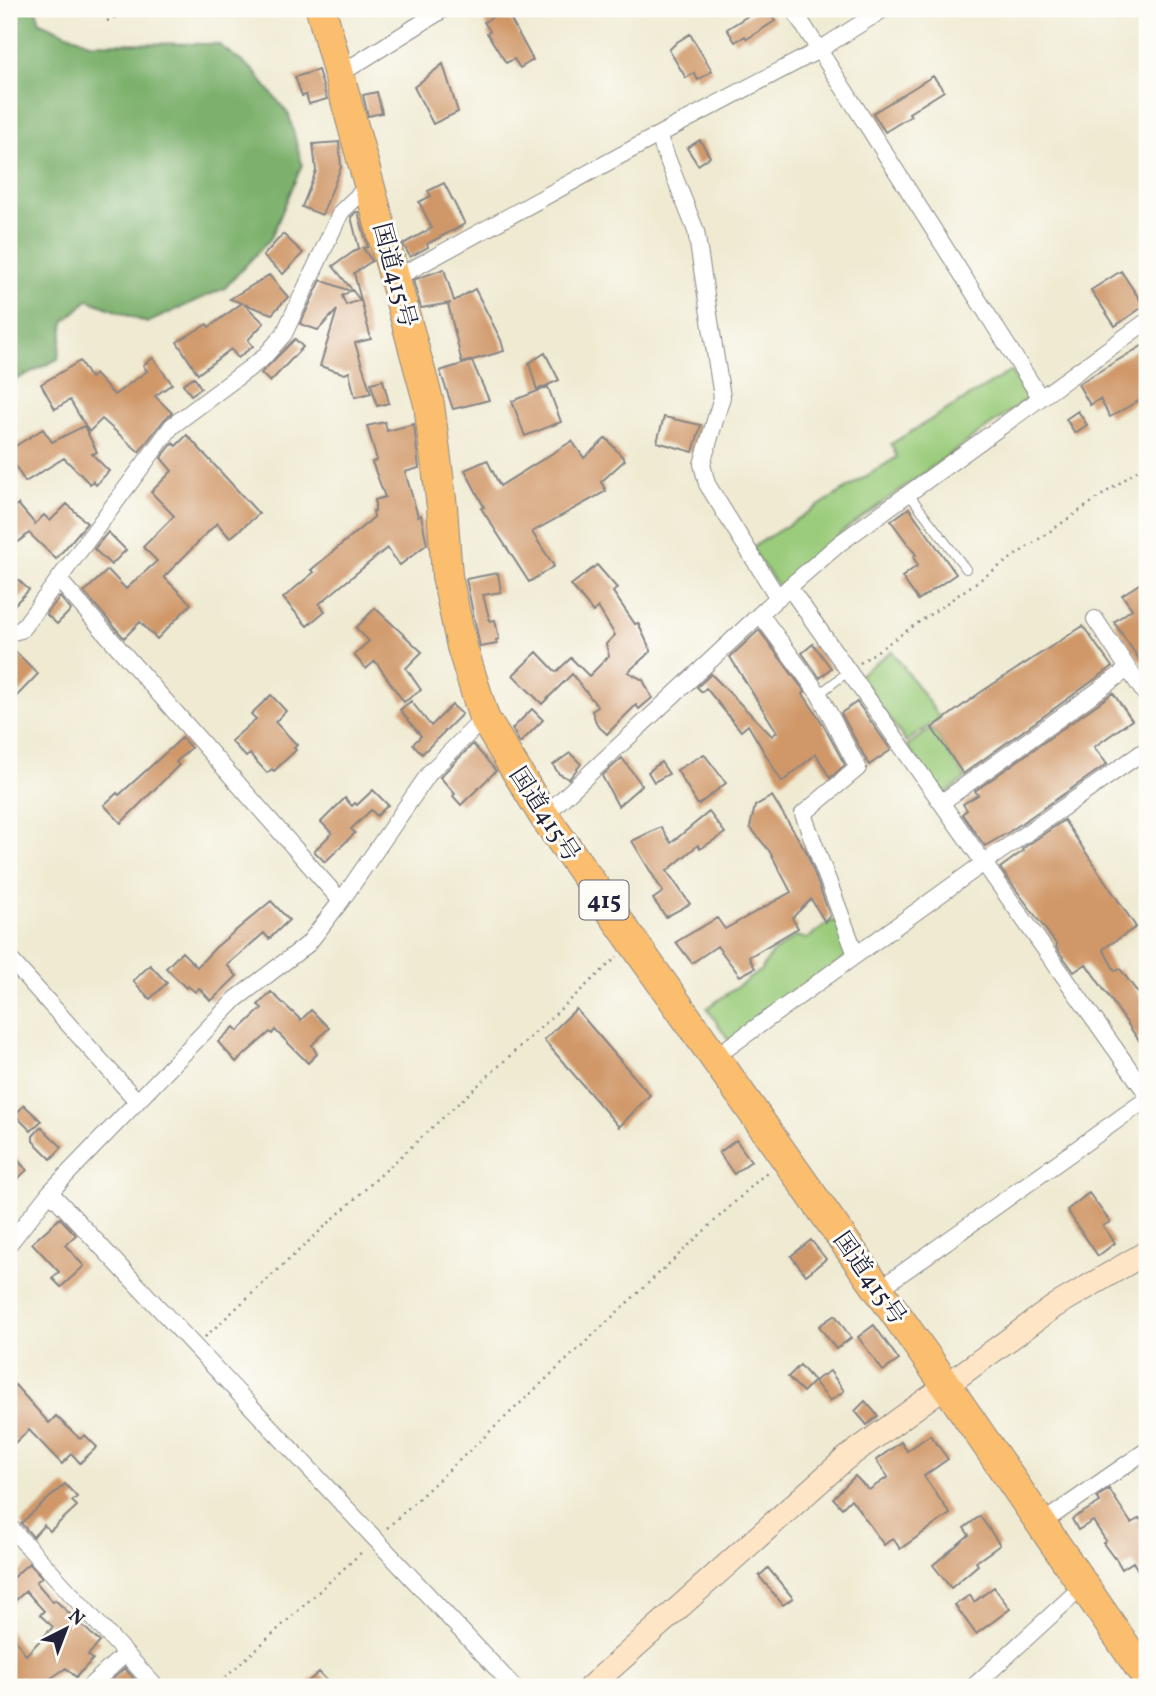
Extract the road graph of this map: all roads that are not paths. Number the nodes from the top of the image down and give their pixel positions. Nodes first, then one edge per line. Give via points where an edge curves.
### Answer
1 (321, 9) edge
2 (444, 9) edge
3 (793, 9) edge
4 (884, 9) edge
5 (819, 50) junction
6 (340, 74) junction
7 (658, 135) junction
8 (370, 184) junction
9 (396, 278) junction
10 (1147, 321) edge
11 (1040, 397) junction
12 (908, 493) junction
13 (966, 569) dead end
14 (59, 580) junction
15 (784, 592) junction
16 (760, 614) junction
17 (1095, 620) dead end
18 (9, 633) edge
19 (1128, 669) junction
20 (849, 671) junction
21 (819, 694) junction
22 (1147, 697) edge
23 (484, 718) junction
24 (1147, 749) edge
25 (942, 802) junction
26 (544, 816) junction
27 (985, 862) junction
28 (341, 901) junction
29 (856, 955) junction
30 (9, 958) edge
31 (715, 1057) junction
32 (1147, 1097) edge
33 (136, 1101) junction
34 (50, 1192) junction
35 (9, 1244) edge
36 (1147, 1252) edge
37 (878, 1290) junction
38 (946, 1385) junction
39 (1147, 1450) edge
40 (1041, 1524) junction
41 (9, 1526) edge
42 (1083, 1586) junction
43 (125, 1654) junction
44 (1147, 1678) edge
45 (89, 1687) edge
46 (156, 1687) edge
47 (514, 1687) edge
48 (590, 1687) edge
49 (973, 1687) edge

1 - 6 highway, 国道415号 / 415
2 - 6 street
3 - 5 street
4 - 5 street
5 - 7 street
5 - 11 street
6 - 8 highway, 国道415号 / 415
7 - 9 street
7 - 15 street via 696,231 722,397 702,464 707,484
8 - 9 highway, 国道415号 / 415
8 - 14 street via 341,212 284,334 263,358 172,426
9 - 23 highway, 国道415号 / 415 via 429,404 447,576
10 - 11 street
11 - 12 street
12 - 13 lane
12 - 15 street
14 - 18 street via 21,630
14 - 28 street
15 - 16 street
15 - 20 street
16 - 21 street
16 - 26 street
17 - 19 street
19 - 22 street
19 - 25 street
20 - 21 lane
20 - 25 street
21 - 29 street via 858,768 803,814
23 - 26 highway, 国道415号 / 415
23 - 28 street via 430,772
24 - 27 street
25 - 27 street
26 - 31 highway, 国道415号 / 415
27 - 29 street
27 - 32 street
28 - 33 street via 308,944 236,999
29 - 31 street
30 - 33 street
31 - 37 highway, 国道415号 / 415
32 - 37 street
33 - 34 street
34 - 35 street
34 - 47 street
36 - 38 street via 1055,1306
37 - 38 highway, 国道415号 / 415
38 - 40 highway, 国道415号 / 415
38 - 48 street via 845,1459
39 - 40 street
40 - 42 highway, 国道415号 / 415
41 - 43 street
42 - 44 highway, 国道415号 / 415
42 - 49 street
43 - 45 street
43 - 46 street

